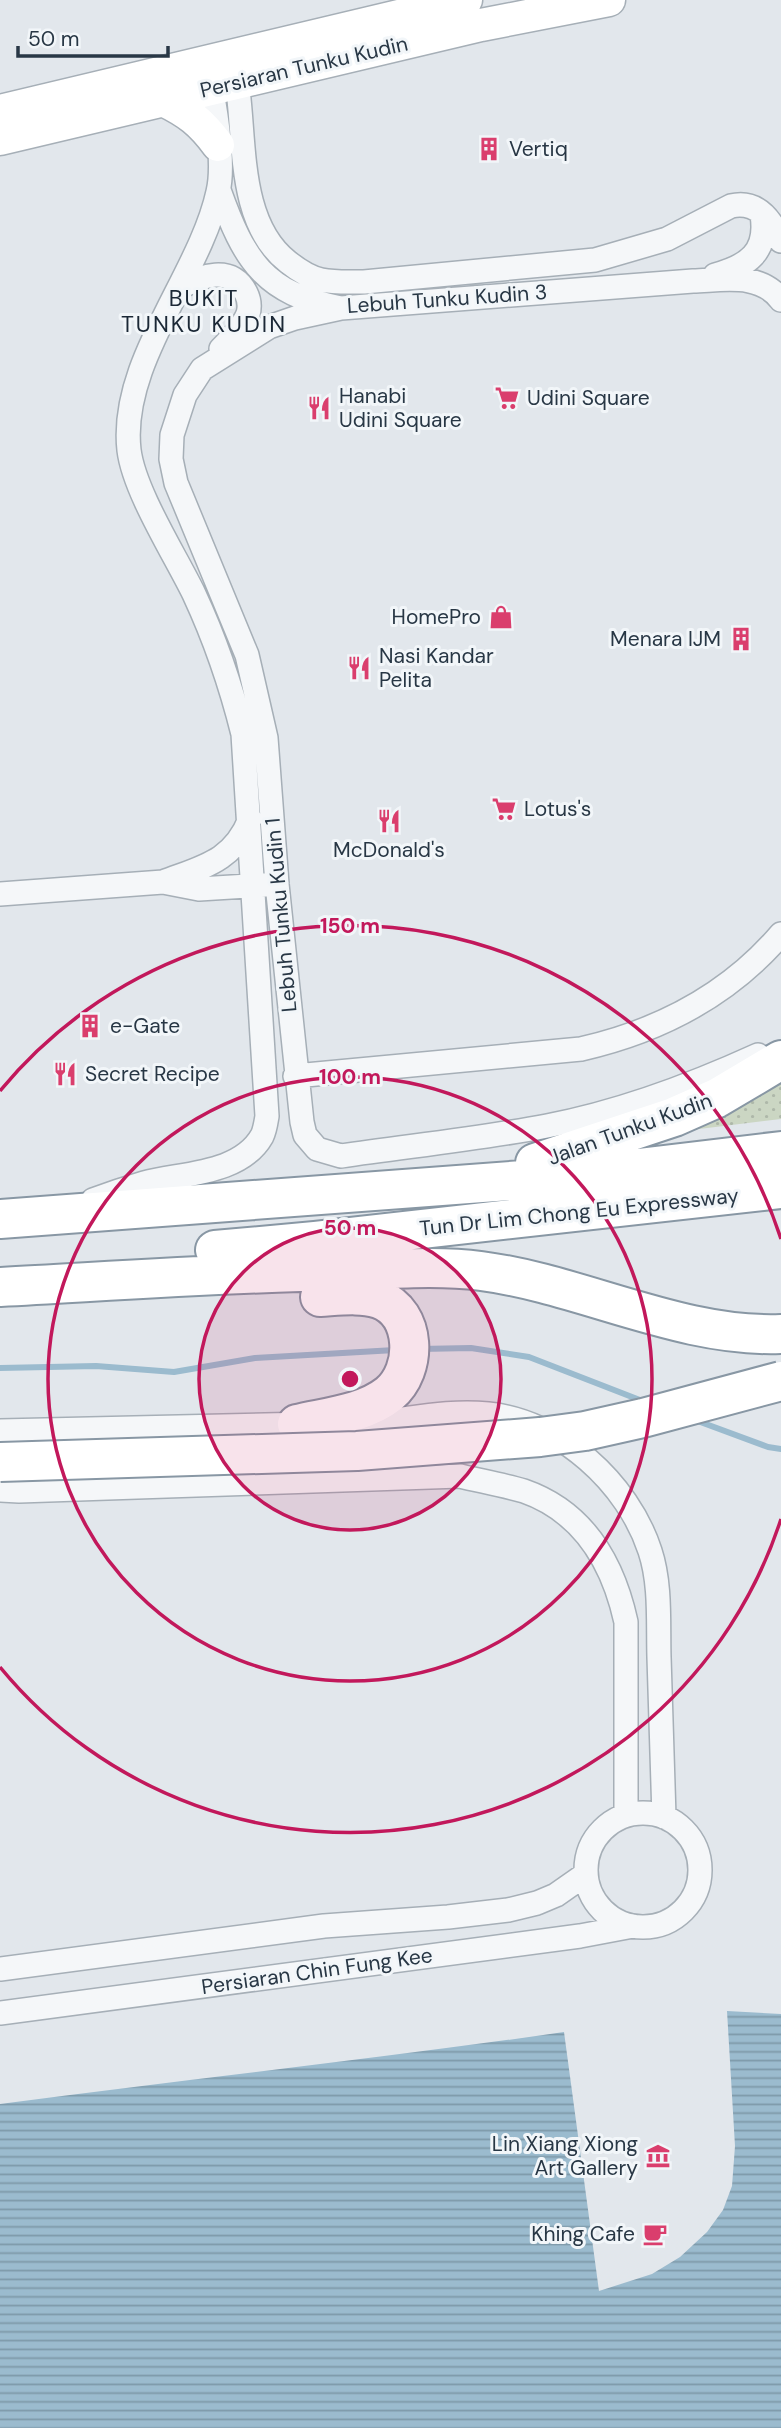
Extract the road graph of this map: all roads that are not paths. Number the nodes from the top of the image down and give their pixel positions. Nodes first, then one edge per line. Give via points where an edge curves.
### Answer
1 (466, 0) edge
2 (609, 0) edge
3 (222, 72) junction
4 (163, 100) junction
5 (0, 111) edge
6 (0, 139) edge
7 (218, 145) junction
8 (219, 190) junction
9 (762, 215) junction
10 (781, 241) edge
11 (693, 281) junction
12 (179, 288) junction
13 (781, 300) edge
14 (341, 308) junction
15 (202, 369) junction
16 (250, 819) junction
17 (163, 882) junction
18 (277, 884) junction
19 (253, 886) junction
20 (0, 894) edge
21 (781, 934) edge
22 (781, 1042) edge
23 (781, 1060) edge
24 (295, 1076) junction
25 (781, 1151) edge
26 (473, 1184) junction
27 (781, 1189) edge
28 (53, 1214) junction
29 (0, 1219) edge
30 (0, 1271) edge
31 (0, 1290) edge
32 (781, 1334) edge
33 (781, 1381) edge
34 (454, 1414) junction
35 (297, 1424) junction
36 (0, 1431) edge
37 (0, 1462) edge
38 (460, 1476) junction
39 (0, 1490) edge
40 (626, 1815) junction
41 (664, 1817) junction
42 (586, 1874) junction
43 (633, 1927) junction
44 (0, 1969) edge
45 (0, 2013) edge

1 - 3 street, Persiaran Tunku Kudin
2 - 3 street, Persiaran Tunku Kudin
3 - 4 street, Persiaran Tunku Kudin
3 - 5 street, Persiaran Tunku Kudin
3 - 7 street, Lebuh Tunku Kudin 1
3 - 9 street, Lebuh Tunku Kudin 3 via 262,232 279,256 318,280 364,282 581,262 667,239 731,206 749,205
4 - 6 street, Persiaran Tunku Kudin
4 - 7 street via 190,113
7 - 8 street, Lebuh Tunku Kudin 1
8 - 12 street, Lebuh Tunku Kudin 1
8 - 14 street, Lebuh Tunku Kudin 3 via 234,233 264,274 297,297
9 - 10 street
9 - 11 street, Lebuh Tunku Kudin 3 via 763,238 751,258
11 - 13 street, Lebuh Tunku Kudin 3 via 748,279 770,288
11 - 14 street, Lebuh Tunku Kudin 3
12 - 15 street via 199,277 221,275 242,285 249,298 248,316
12 - 16 street, Lebuh Tunku Kudin 1 via 139,376 130,409 129,450 140,487 195,596 232,691 243,734
14 - 15 street, Lebuh Tunku Kudin 1 via 269,327
15 - 18 street, Lebuh Tunku Kudin 1 via 178,415 171,459 176,483 247,655 266,738
16 - 17 street via 240,841 225,856
16 - 19 street, Lebuh Tunku Kudin 1
17 - 19 street via 199,889
17 - 20 street
18 - 19 street
18 - 24 street, Lebuh Tunku Kudin 1
19 - 28 street, Lebuh Tunku Kudin 1 via 266,1072 263,1135 245,1154 221,1167 144,1183
21 - 24 street via 764,954 708,999 677,1017 612,1042 581,1049
22 - 24 street, Lebuh Tunku Kudin 1 via 705,1079 613,1110 547,1126 341,1156 317,1149 305,1135
23 - 26 highway, Jalan Tunku Kudin via 674,1117
25 - 26 highway, Tun Dr Lim Chong Eu Expressway
26 - 28 highway, Tun Dr Lim Chong Eu Expressway
27 - 30 highway, Tun Dr Lim Chong Eu Expressway
28 - 29 highway, Tun Dr Lim Chong Eu Expressway
31 - 32 highway via 262,1272 441,1268 520,1278 736,1333
31 - 35 highway via 204,1299 359,1296 383,1300 397,1311 405,1326 408,1368 401,1382 362,1408
33 - 37 highway, bridge via 643,1418 540,1437 357,1451
34 - 35 street via 368,1424
34 - 38 street via 476,1446
34 - 41 street via 487,1413 517,1419 563,1441 617,1490 635,1519 650,1551 658,1594
35 - 36 street
38 - 39 street
38 - 40 street via 525,1492 555,1507 579,1525 610,1569 626,1622
40 - 41 street
40 - 42 street via 596,1838 587,1855
41 - 43 street via 680,1826 699,1858 695,1895 669,1921
42 - 43 street via 601,1909
42 - 44 street, Persiaran Chin Fung Kee via 556,1895 508,1910 324,1926
43 - 45 street, Persiaran Chin Fung Kee

